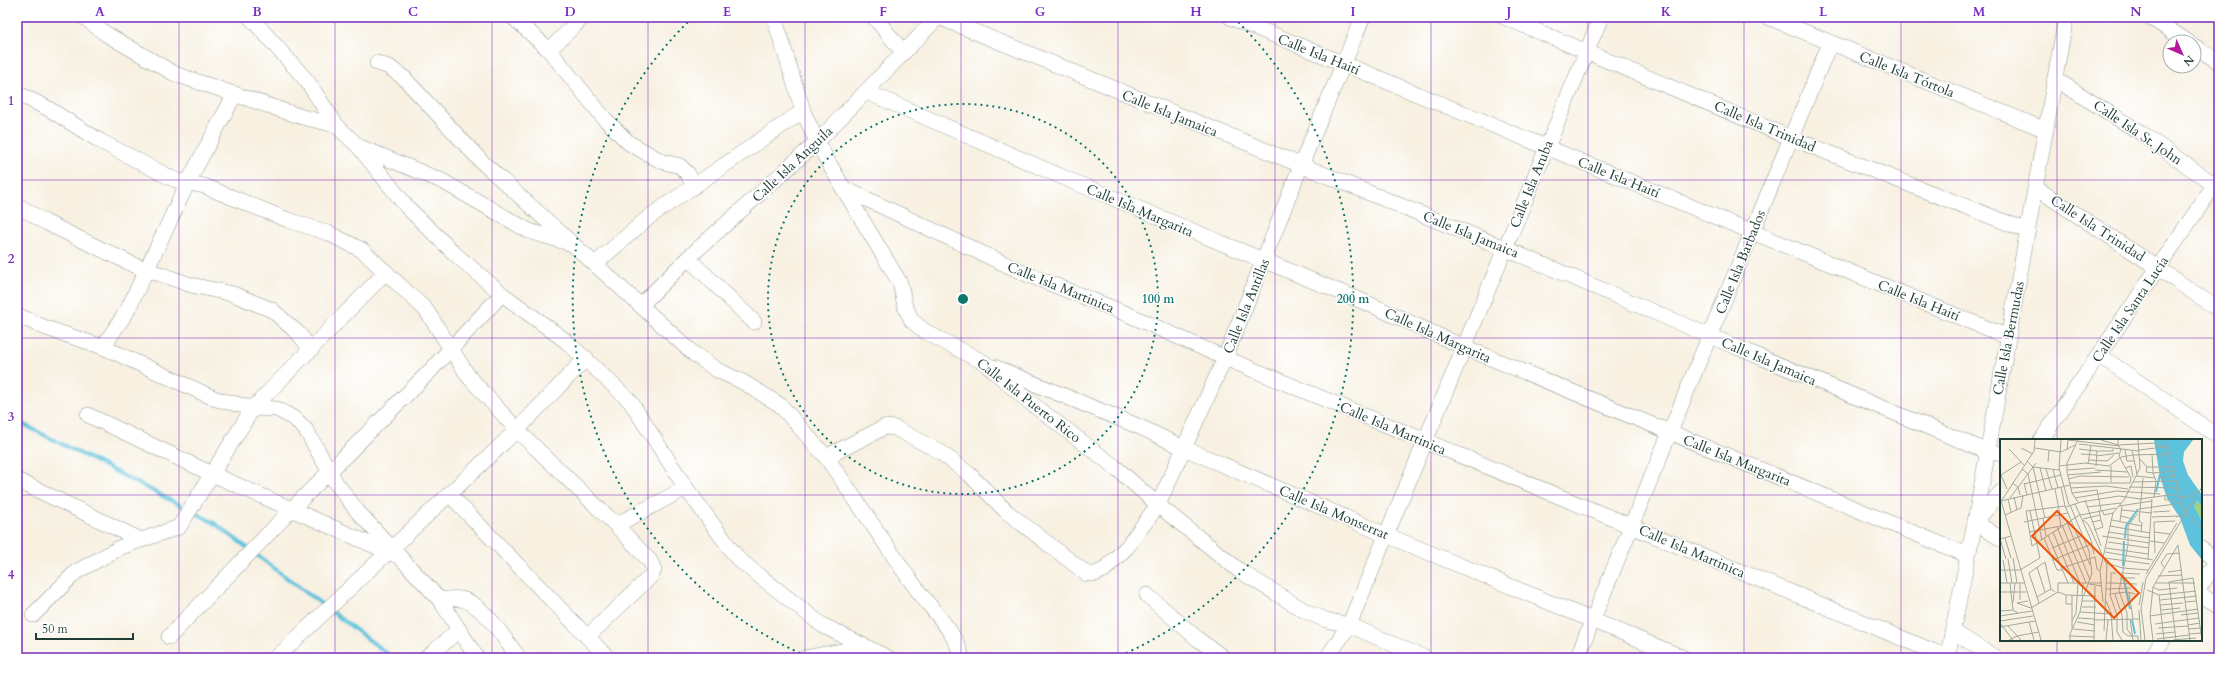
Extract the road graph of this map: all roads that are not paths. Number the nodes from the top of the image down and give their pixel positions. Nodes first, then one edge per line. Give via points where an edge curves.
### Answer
1 (250, 17) edge
2 (513, 17) edge
3 (583, 17) edge
4 (774, 17) edge
5 (874, 17) edge
6 (938, 17) edge
7 (1230, 17) edge
8 (1363, 17) edge
9 (1504, 17) edge
10 (1601, 17) edge
11 (1768, 17) edge
12 (2066, 17) edge
13 (2150, 17) edge
14 (86, 18) edge
15 (2176, 34) edge
16 (1830, 43) junction
17 (549, 50) junction
18 (1586, 51) junction
19 (2202, 51) edge
20 (903, 52) junction
21 (2219, 62) edge
22 (377, 63) dead end
23 (1343, 63) junction
24 (2055, 79) junction
25 (867, 92) junction
26 (17, 93) edge
27 (235, 94) junction
28 (803, 111) junction
29 (336, 125) junction
30 (2046, 130) junction
31 (1791, 138) junction
32 (817, 142) junction
33 (360, 147) junction
34 (1546, 147) junction
35 (1301, 165) junction
36 (188, 182) junction
37 (2217, 184) edge
38 (694, 187) junction
39 (843, 188) junction
40 (2036, 188) junction
41 (17, 205) edge
42 (2028, 231) junction
43 (1752, 232) junction
44 (574, 244) junction
45 (1504, 248) junction
46 (688, 258) junction
47 (1264, 261) junction
48 (595, 264) junction
49 (2158, 268) junction
50 (146, 270) junction
51 (386, 272) junction
52 (502, 294) junction
53 (641, 305) junction
54 (2219, 310) edge
55 (17, 315) edge
56 (754, 322) dead end
57 (1710, 336) junction
58 (2008, 337) junction
59 (103, 347) junction
60 (1464, 347) junction
61 (451, 348) junction
62 (311, 350) junction
63 (2099, 355) junction
64 (586, 358) junction
65 (1224, 358) junction
66 (985, 363) junction
67 (252, 408) junction
68 (88, 415) dead end
69 (517, 430) junction
70 (1670, 432) junction
71 (2219, 437) edge
72 (2043, 439) edge
73 (1425, 441) junction
74 (1184, 448) junction
75 (1986, 451) junction
76 (2000, 454) edge
77 (826, 457) junction
78 (329, 473) junction
79 (212, 474) junction
80 (17, 480) edge
81 (686, 488) junction
82 (2000, 493) edge
83 (449, 494) junction
84 (1158, 505) junction
85 (291, 510) junction
86 (1975, 522) junction
87 (616, 525) junction
88 (1631, 526) junction
89 (1386, 535) junction
90 (2000, 539) edge
91 (141, 540) junction
92 (2202, 550) edge
93 (393, 553) junction
94 (1967, 555) junction
95 (2218, 559) edge
96 (2202, 583) edge
97 (1147, 595) dead end
98 (2202, 596) edge
99 (440, 600) junction
100 (2219, 607) edge
101 (33, 616) dead end
102 (1592, 622) junction
103 (1349, 625) junction
104 (459, 630) junction
105 (1952, 631) junction
106 (169, 636) dead end
107 (587, 637) junction
108 (863, 647) junction
109 (1947, 657) edge
110 (276, 658) edge
111 (426, 658) edge
112 (476, 658) edge
113 (519, 658) edge
114 (608, 658) edge
115 (804, 658) edge
116 (888, 658) edge
117 (962, 658) edge
118 (1224, 658) edge
119 (1327, 658) edge
120 (1425, 658) edge
121 (1577, 658) edge
122 (1684, 658) edge
123 (1996, 658) edge

1 - 29 street via 307,81
2 - 17 street
3 - 17 street
4 - 28 street, Calle Isla Puerto Rico
5 - 20 street
6 - 20 street, Calle Isla Anguila
6 - 35 street, Calle Isla Jamaica
7 - 23 street, Calle Isla Haití
8 - 23 street, Calle Isla Antillas
9 - 18 street, Calle Isla Trinidad
10 - 18 street, Calle Isla Aruba
11 - 16 street, Calle Isla Tórtola
12 - 24 street, Calle Isla Bermudas
13 - 15 street
14 - 27 street via 106,34 175,74
16 - 30 street, Calle Isla Tórtola
16 - 31 street, Calle Isla Barbados
17 - 38 street via 604,118 629,143 661,161 680,166 688,174
18 - 31 street, Calle Isla Trinidad
18 - 34 street, Calle Isla Aruba
19 - 21 street
20 - 25 street, Calle Isla Anguila
22 - 44 street via 389,67 404,78 482,161
23 - 34 street, Calle Isla Haití
23 - 35 street, Calle Isla Antillas
24 - 30 street, Calle Isla Bermudas
24 - 37 street, Calle Isla St. John
25 - 32 street, Calle Isla Anguila
25 - 47 street, Calle Isla Margarita via 1067,180
26 - 36 street via 49,109 100,141 175,180
27 - 29 street via 302,117
27 - 36 street
28 - 32 street, Calle Isla Puerto Rico
28 - 38 street
29 - 33 street
30 - 40 street, Calle Isla Bermudas
31 - 42 street, Calle Isla Trinidad
31 - 43 street, Calle Isla Barbados
32 - 39 street, Calle Isla Puerto Rico
32 - 46 street, Calle Isla Anguila
33 - 44 street via 442,181 528,231
33 - 52 street via 407,207 455,254
34 - 43 street, Calle Isla Haití
34 - 45 street, Calle Isla Aruba
35 - 45 street, Calle Isla Jamaica
35 - 47 street, Calle Isla Antillas
36 - 50 street
36 - 51 street via 328,233 362,250
37 - 49 street, Calle Isla Santa Lucía
38 - 48 street via 649,217
39 - 65 street, Calle Isla Martinica via 1024,273 1127,314
39 - 66 street, Calle Isla Puerto Rico via 900,283 905,306 912,321 926,332
40 - 42 street, Calle Isla Bermudas
40 - 49 street, Calle Isla Trinidad
41 - 50 street via 45,222
42 - 58 street, Calle Isla Bermudas
43 - 57 street, Calle Isla Barbados
43 - 58 street, Calle Isla Haití
44 - 48 street
45 - 57 street, Calle Isla Jamaica
45 - 60 street, Calle Isla Aruba
46 - 53 street, Calle Isla Anguila
46 - 56 street
47 - 60 street, Calle Isla Margarita
47 - 65 street, Calle Isla Antillas
48 - 53 street
49 - 54 street, Calle Isla Trinidad
49 - 63 street, Calle Isla Santa Lucía
50 - 59 street via 127,311
50 - 62 street via 191,285 234,294 272,310 299,334
51 - 61 street via 426,310
51 - 62 street
52 - 61 street
52 - 64 street via 552,329
53 - 77 street via 694,354 717,370 743,382 780,405
55 - 59 street via 46,328
57 - 70 street, Calle Isla Barbados
57 - 75 street, Calle Isla Jamaica
58 - 75 street, Calle Isla Bermudas
59 - 67 street via 216,399
60 - 70 street, Calle Isla Margarita
60 - 73 street, Calle Isla Aruba
61 - 69 street via 469,377
61 - 78 street
62 - 67 street
63 - 71 street
63 - 72 street, Calle Isla Santa Lucía
64 - 69 street
64 - 81 street via 630,401
65 - 73 street, Calle Isla Martinica
65 - 74 street, Calle Isla Antillas
66 - 74 street, Calle Isla Monserrat via 1126,421
66 - 84 street, Calle Isla Puerto Rico via 1027,400 1115,467
67 - 78 street via 277,409 295,419 306,430
67 - 79 street
68 - 79 street
69 - 83 street
69 - 87 street
70 - 88 street, Calle Isla Barbados
70 - 94 street, Calle Isla Margarita
73 - 88 street, Calle Isla Martinica
73 - 89 street, Calle Isla Aruba
74 - 84 street, Calle Isla Antillas
74 - 89 street, Calle Isla Monserrat
75 - 76 street, Calle Isla Jamaica
75 - 86 street, Calle Isla Bermudas
77 - 84 street, Calle Isla Antillas via 885,427 895,428 940,451 969,474 1007,512 1087,574 1096,574 1104,570 1127,547
77 - 117 street via 919,592 948,628 959,646
78 - 85 street
78 - 93 street
79 - 85 street
79 - 91 street via 179,527
80 - 91 street
81 - 87 street
81 - 108 street via 738,558 822,625
82 - 86 street
83 - 93 street
83 - 107 street
84 - 103 street, Calle Isla Puerto Rico via 1246,575 1304,611 1326,620
85 - 93 street
85 - 106 street
86 - 90 street
86 - 94 street, Calle Isla Bermudas
87 - 107 street via 650,561 654,570 651,576
88 - 102 street, Calle Isla Barbados
88 - 109 street, Calle Isla Martinica
89 - 102 street, Calle Isla Monserrat
89 - 103 street, Calle Isla Aruba
91 - 101 street via 121,547 76,572
92 - 95 street
93 - 99 street
93 - 110 street
94 - 105 street, Calle Isla Bermudas
95 - 96 street
97 - 118 street
98 - 100 street
99 - 104 street
99 - 113 street via 462,599 476,607 490,620
102 - 121 street, Calle Isla Barbados
102 - 122 street, Calle Isla Monserrat
103 - 119 street, Calle Isla Aruba
103 - 120 street, Calle Isla Puerto Rico
104 - 111 street
104 - 112 street
105 - 109 street, Calle Isla Bermudas
105 - 123 street
107 - 114 street
108 - 115 street
108 - 116 street

